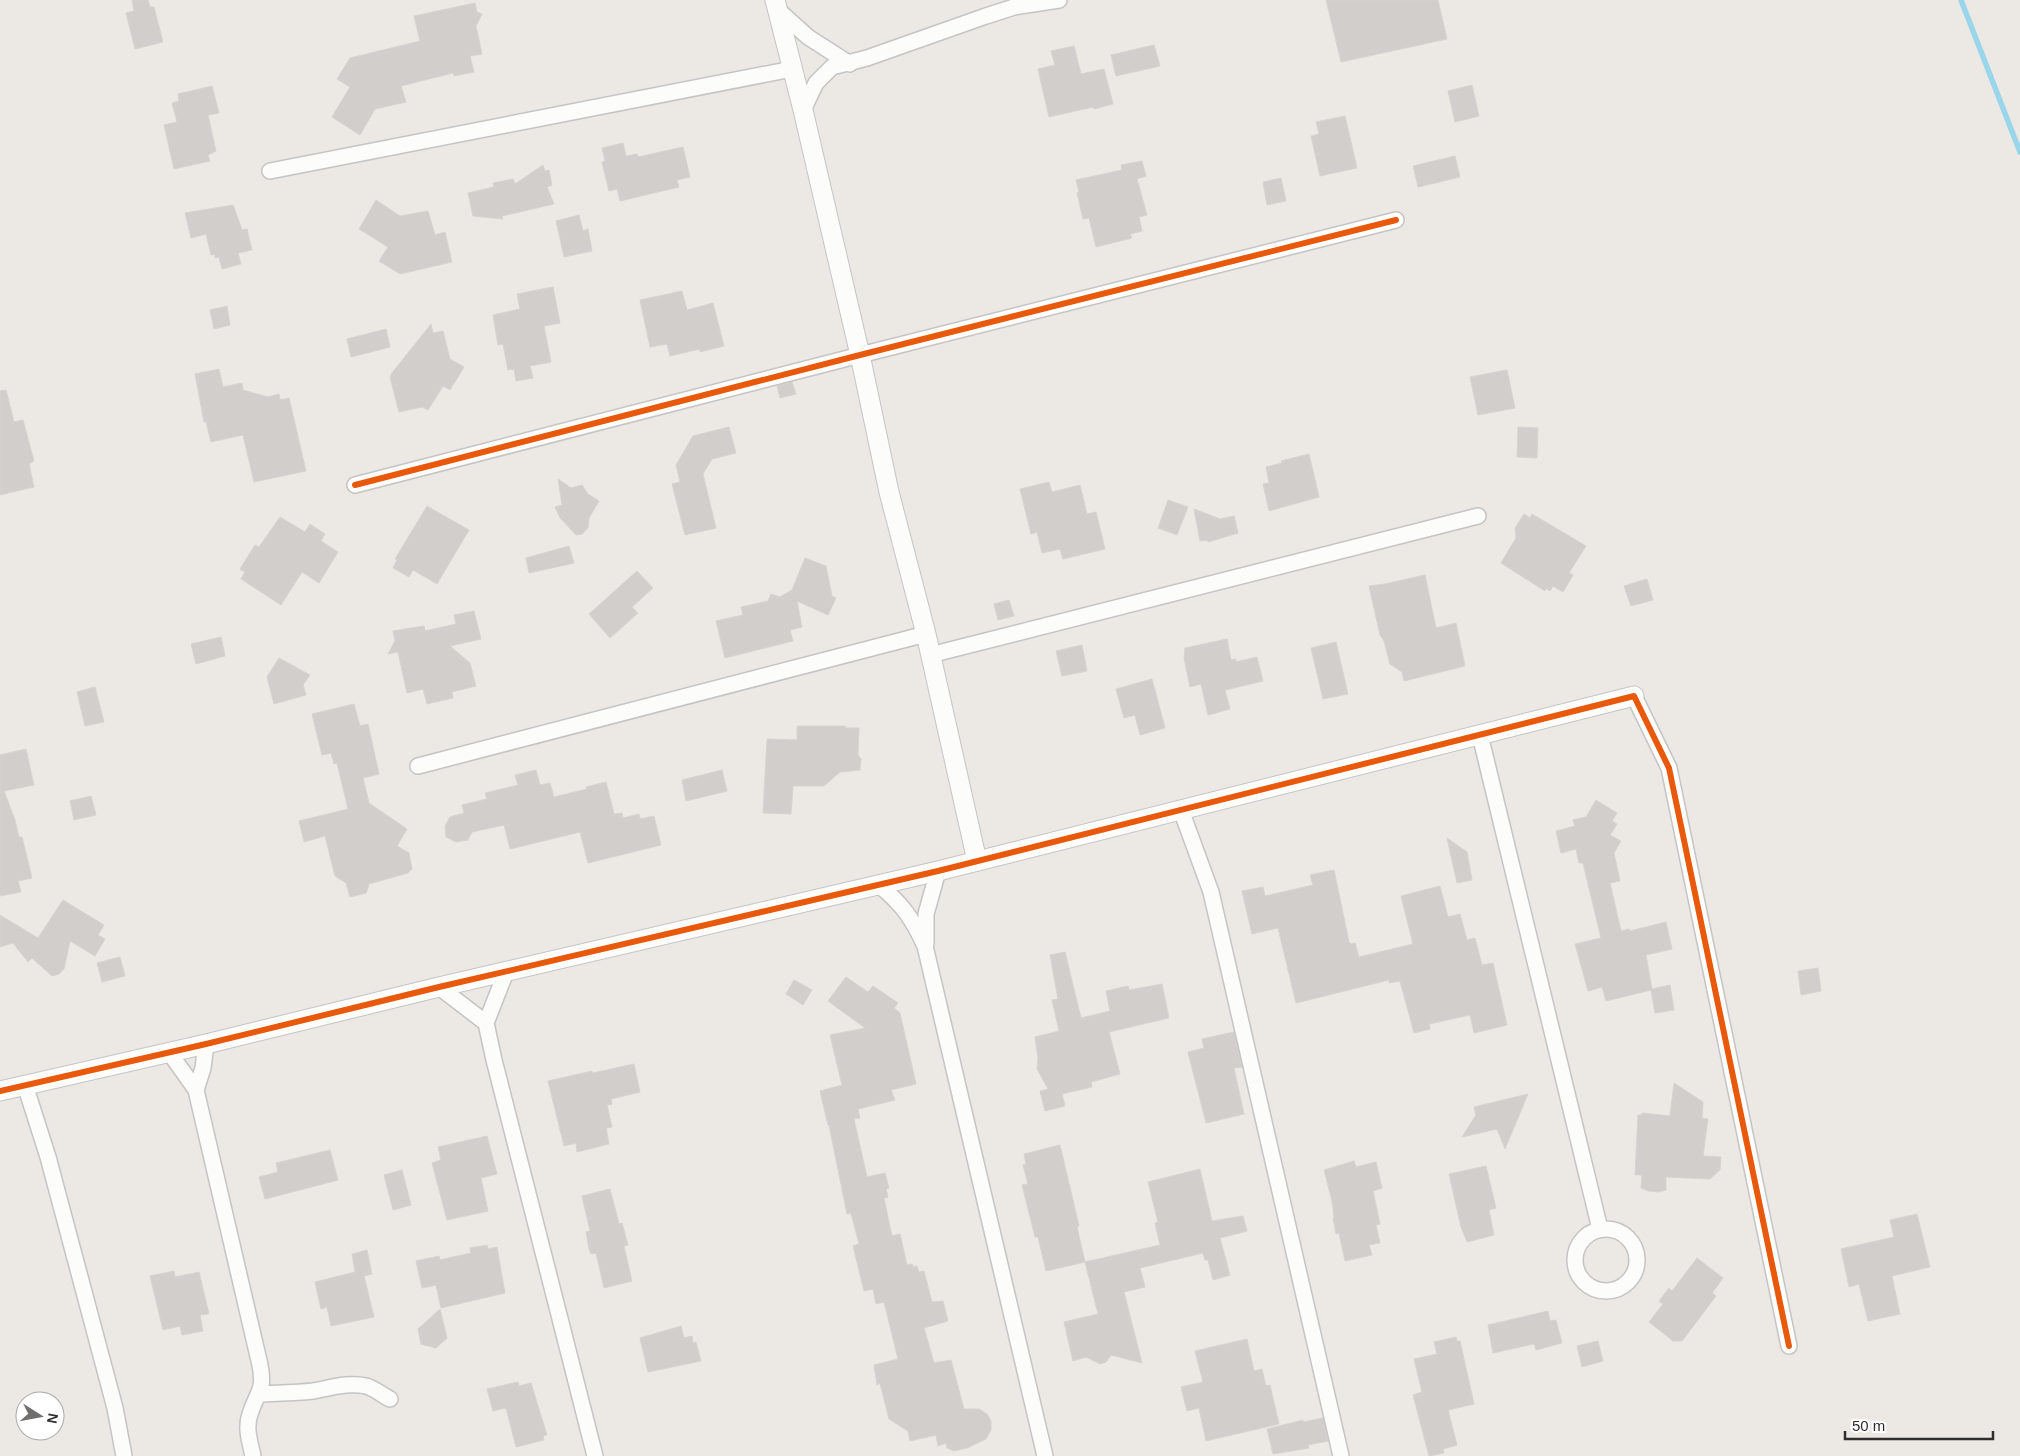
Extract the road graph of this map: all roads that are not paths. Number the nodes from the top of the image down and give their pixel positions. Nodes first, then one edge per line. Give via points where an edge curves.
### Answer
1 (1059, 0) edge
2 (776, 5) edge
3 (850, 64) junction
4 (792, 69) junction
5 (803, 110) junction
6 (270, 171) dead end
7 (1396, 220) dead end
8 (860, 355) junction
9 (355, 485) dead end
10 (1478, 516) dead end
11 (926, 634) junction
12 (930, 655) junction
13 (1634, 696) joint
14 (1480, 735) junction
15 (418, 766) dead end
16 (1180, 810) junction
17 (977, 861) junction
18 (938, 871) junction
19 (879, 885) junction
20 (926, 946) junction
21 (506, 972) junction
22 (439, 987) junction
23 (486, 1023) junction
24 (206, 1044) junction
25 (169, 1052) junction
26 (25, 1086) junction
27 (196, 1090) junction
28 (0, 1091) edge
29 (1600, 1229) junction
30 (1789, 1346) dead end
31 (259, 1394) junction
32 (390, 1400) dead end
33 (124, 1456) edge
34 (253, 1456) edge
35 (595, 1456) edge
36 (1045, 1456) edge
37 (1341, 1456) edge

1 - 3 street via 1014,7
2 - 3 street via 808,37
2 - 4 street
3 - 5 street via 832,67 816,83
4 - 5 street
4 - 6 street
5 - 8 street
7 - 8 street
8 - 9 street
8 - 11 street via 889,492
10 - 12 street
11 - 12 street
11 - 15 street
12 - 17 street
13 - 14 street
13 - 30 street via 1669,768
14 - 16 street
14 - 29 street
16 - 17 street
16 - 37 street via 1211,892
17 - 18 street
18 - 19 street
18 - 20 street via 926,914
19 - 20 street via 914,921
19 - 21 street
20 - 36 street
21 - 22 street
21 - 23 street
22 - 23 street
22 - 24 street
23 - 35 street
24 - 25 street
24 - 27 street
25 - 26 street
25 - 27 street
26 - 28 street
26 - 33 street via 115,1408
27 - 31 street via 260,1366
29 - 29 street via 1590,1233 1577,1247 1575,1267 1584,1284 1602,1292 1612,1291 1629,1282 1637,1264 1636,1254 1627,1237 1609,1229
31 - 32 street via 294,1393 354,1384 369,1387
31 - 34 street via 248,1426

